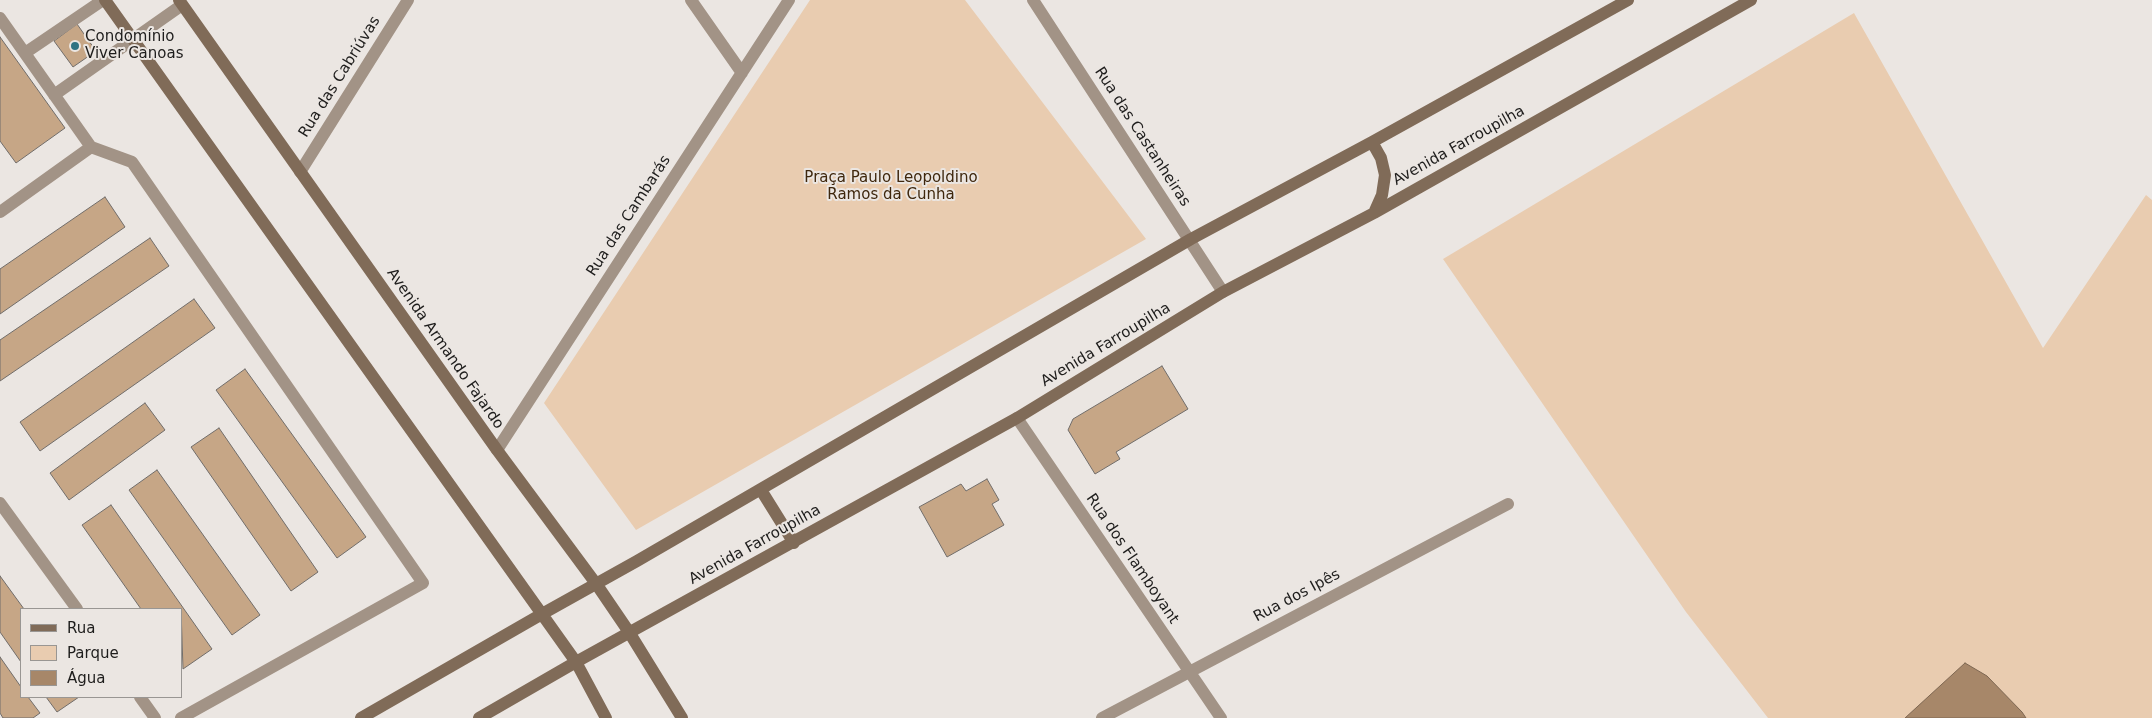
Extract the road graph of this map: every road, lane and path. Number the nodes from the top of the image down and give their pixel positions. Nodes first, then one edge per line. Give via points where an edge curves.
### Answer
1 (104, 0) edge
2 (408, 0) edge
3 (691, 0) edge
4 (789, 0) edge
5 (1033, 0) edge
6 (1628, 0) edge
7 (1751, 0) edge
8 (180, 3) edge
9 (0, 18) edge
10 (133, 39) junction
11 (25, 53) junction
12 (742, 73) junction
13 (54, 95) junction
14 (1372, 142) junction
15 (91, 147) junction
16 (300, 172) junction
17 (0, 212) edge
18 (1374, 213) junction
19 (1191, 239) junction
20 (1223, 292) junction
21 (1017, 418) junction
22 (497, 450) junction
23 (761, 490) junction
24 (0, 503) edge
25 (1508, 504) dead end
26 (794, 544) junction
27 (597, 585) junction
28 (76, 608) edge
29 (542, 614) junction
30 (629, 632) junction
31 (576, 662) junction
32 (1189, 671) junction
33 (141, 698) edge
34 (155, 718) edge
35 (181, 718) edge
36 (361, 718) edge
37 (479, 718) edge
38 (606, 718) edge
39 (682, 718) edge
40 (1102, 718) edge
41 (1222, 718) edge

1 - 10 main road
1 - 11 street
2 - 16 street, Rua das Cabriúvas
3 - 12 street
4 - 12 street, Rua das Cambarás
5 - 19 street, Rua das Castanheiras
6 - 14 main road
7 - 18 main road, Avenida Farroupilha
8 - 10 street
8 - 16 main road, Avenida Armando Fajardo
9 - 11 street
10 - 13 street
10 - 29 main road
11 - 13 street
12 - 22 street, Rua das Cambarás
13 - 15 street
14 - 18 main road via 1381,158 1385,175 1382,195
14 - 19 main road
15 - 17 street
15 - 35 street via 132,162 423,583
16 - 22 main road, Avenida Armando Fajardo
18 - 20 main road, Avenida Farroupilha
19 - 20 street, Rua das Castanheiras
19 - 23 main road
20 - 21 main road, Avenida Farroupilha
21 - 26 main road, Avenida Farroupilha
21 - 32 street, Rua dos Flamboyant
22 - 27 main road, Avenida Armando Fajardo
23 - 26 main road
23 - 27 main road
24 - 28 street
25 - 32 street, Rua dos Ipês
26 - 30 main road, Avenida Farroupilha
27 - 29 main road
27 - 30 main road, Avenida Armando Fajardo
29 - 31 main road
29 - 36 main road
30 - 31 main road, Avenida Farroupilha
30 - 39 main road, Avenida Armando Fajardo
31 - 37 main road, Avenida Farroupilha
31 - 38 main road
32 - 40 street, Rua dos Ipês
32 - 41 street, Rua dos Flamboyant
33 - 34 street

